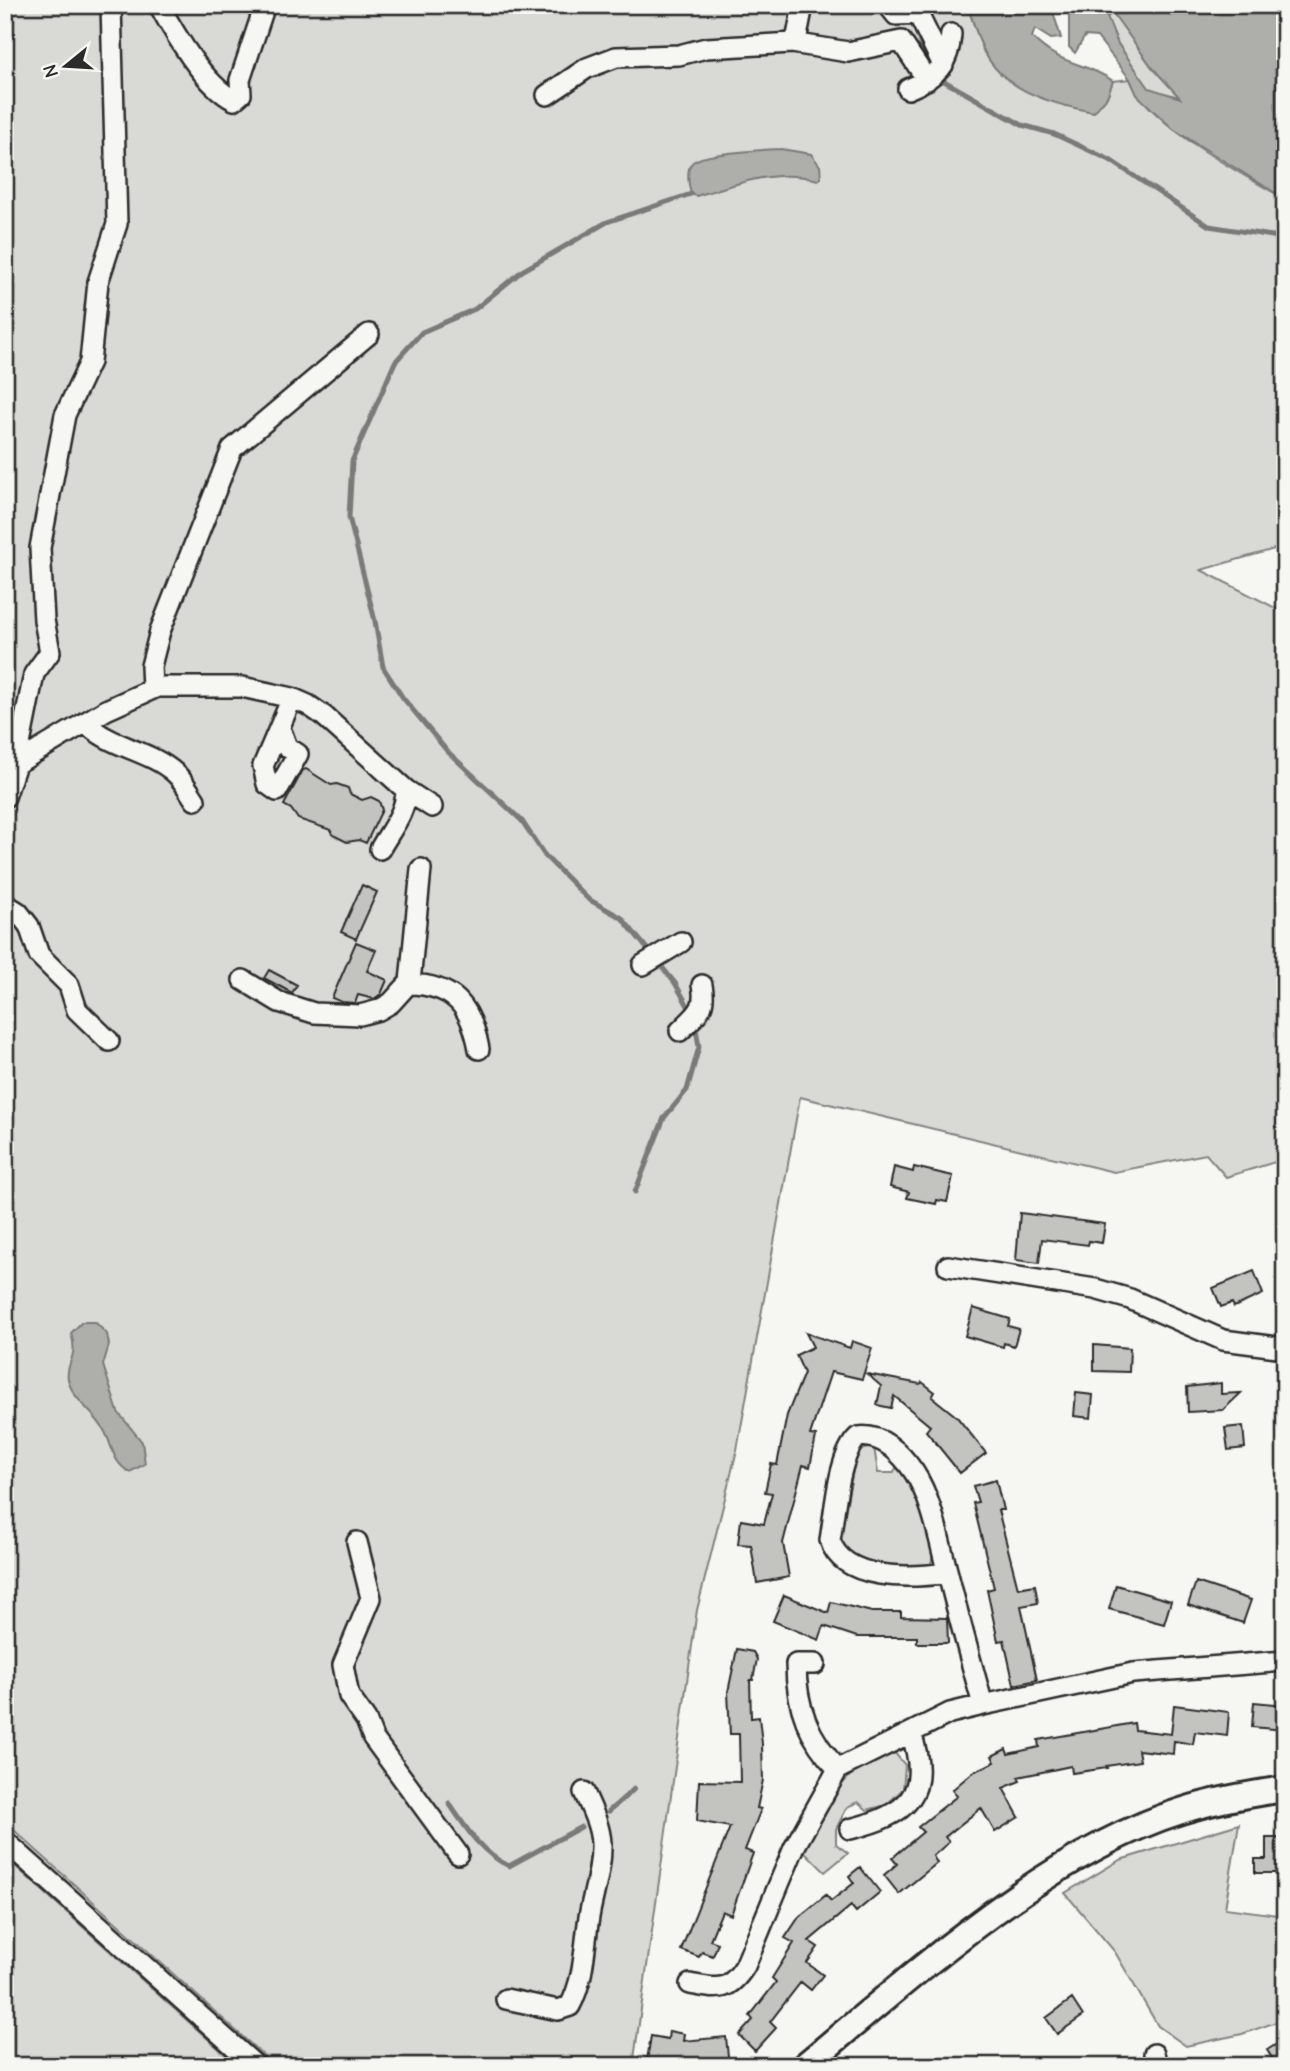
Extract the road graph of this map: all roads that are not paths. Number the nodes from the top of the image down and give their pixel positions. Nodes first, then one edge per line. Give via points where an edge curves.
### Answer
1 (111, 5) edge
2 (159, 5) edge
3 (265, 5) edge
4 (803, 5) edge
5 (888, 5) edge
6 (951, 34) dead end
7 (792, 43) junction
8 (937, 72) junction
9 (908, 89) dead end
10 (547, 95) dead end
11 (369, 334) dead end
12 (152, 689) junction
13 (292, 698) junction
14 (85, 722) junction
15 (280, 728) dead end
16 (16, 764) junction
17 (407, 790) junction
18 (5, 797) edge
19 (195, 800) dead end
20 (432, 807) dead end
21 (380, 849) dead end
22 (421, 869) dead end
23 (5, 904) edge
24 (681, 942) dead end
25 (651, 960) dead end
26 (243, 980) dead end
27 (409, 984) junction
28 (702, 985) dead end
29 (690, 1022) dead end
30 (109, 1041) dead end
31 (479, 1049) dead end
32 (948, 1266) dead end
33 (1285, 1348) edge
34 (357, 1542) dead end
35 (947, 1573) junction
36 (1285, 1661) edge
37 (815, 1664) dead end
38 (983, 1705) junction
39 (911, 1733) junction
40 (838, 1769) junction
41 (1285, 1789) edge
42 (584, 1792) dead end
43 (850, 1829) dead end
44 (5, 1841) edge
45 (458, 1854) dead end
46 (690, 1984) dead end
47 (506, 1998) dead end
48 (256, 2066) edge
49 (804, 2066) edge

1 - 16 street via 117,224 98,282 90,362 65,415 44,519 40,548 50,652 34,674
2 - 3 street via 189,55 234,100 241,94 240,80
4 - 7 street
5 - 8 street via 896,15 921,18
6 - 8 street via 950,50
7 - 8 street via 848,52 901,41
7 - 10 street via 616,57 587,68
8 - 9 street
11 - 12 street via 232,449 160,631 151,666
12 - 13 street via 218,685
12 - 14 street
13 - 15 street
13 - 17 street via 324,716
14 - 16 street
14 - 19 street via 97,734 174,772
16 - 18 street
17 - 20 street
17 - 21 street via 400,819
22 - 27 street
23 - 30 street via 29,926 39,955 69,985 77,1010
24 - 25 street
26 - 27 street via 301,1011 360,1015 391,1003
27 - 31 street via 445,989 460,1002 475,1027
28 - 29 street via 705,999
32 - 33 street via 1095,1289 1130,1299 1223,1340
34 - 45 street via 371,1598 343,1665 349,1696 373,1738
35 - 35 street via 922,1577 877,1573 842,1560 833,1551 830,1540 844,1466 849,1445 858,1437 877,1436 913,1471 933,1517
35 - 38 street
36 - 38 street via 1133,1672
37 - 40 street via 796,1664 801,1712 810,1734
38 - 39 street via 950,1713
39 - 40 street
39 - 43 street via 920,1767 916,1792 894,1814
40 - 46 street via 800,1837 736,1981 724,1988
41 - 49 main road via 1179,1811 1074,1860 1014,1899
42 - 47 street via 598,1825 600,1853 586,1954 575,1996 570,2006 558,2010
44 - 48 street

